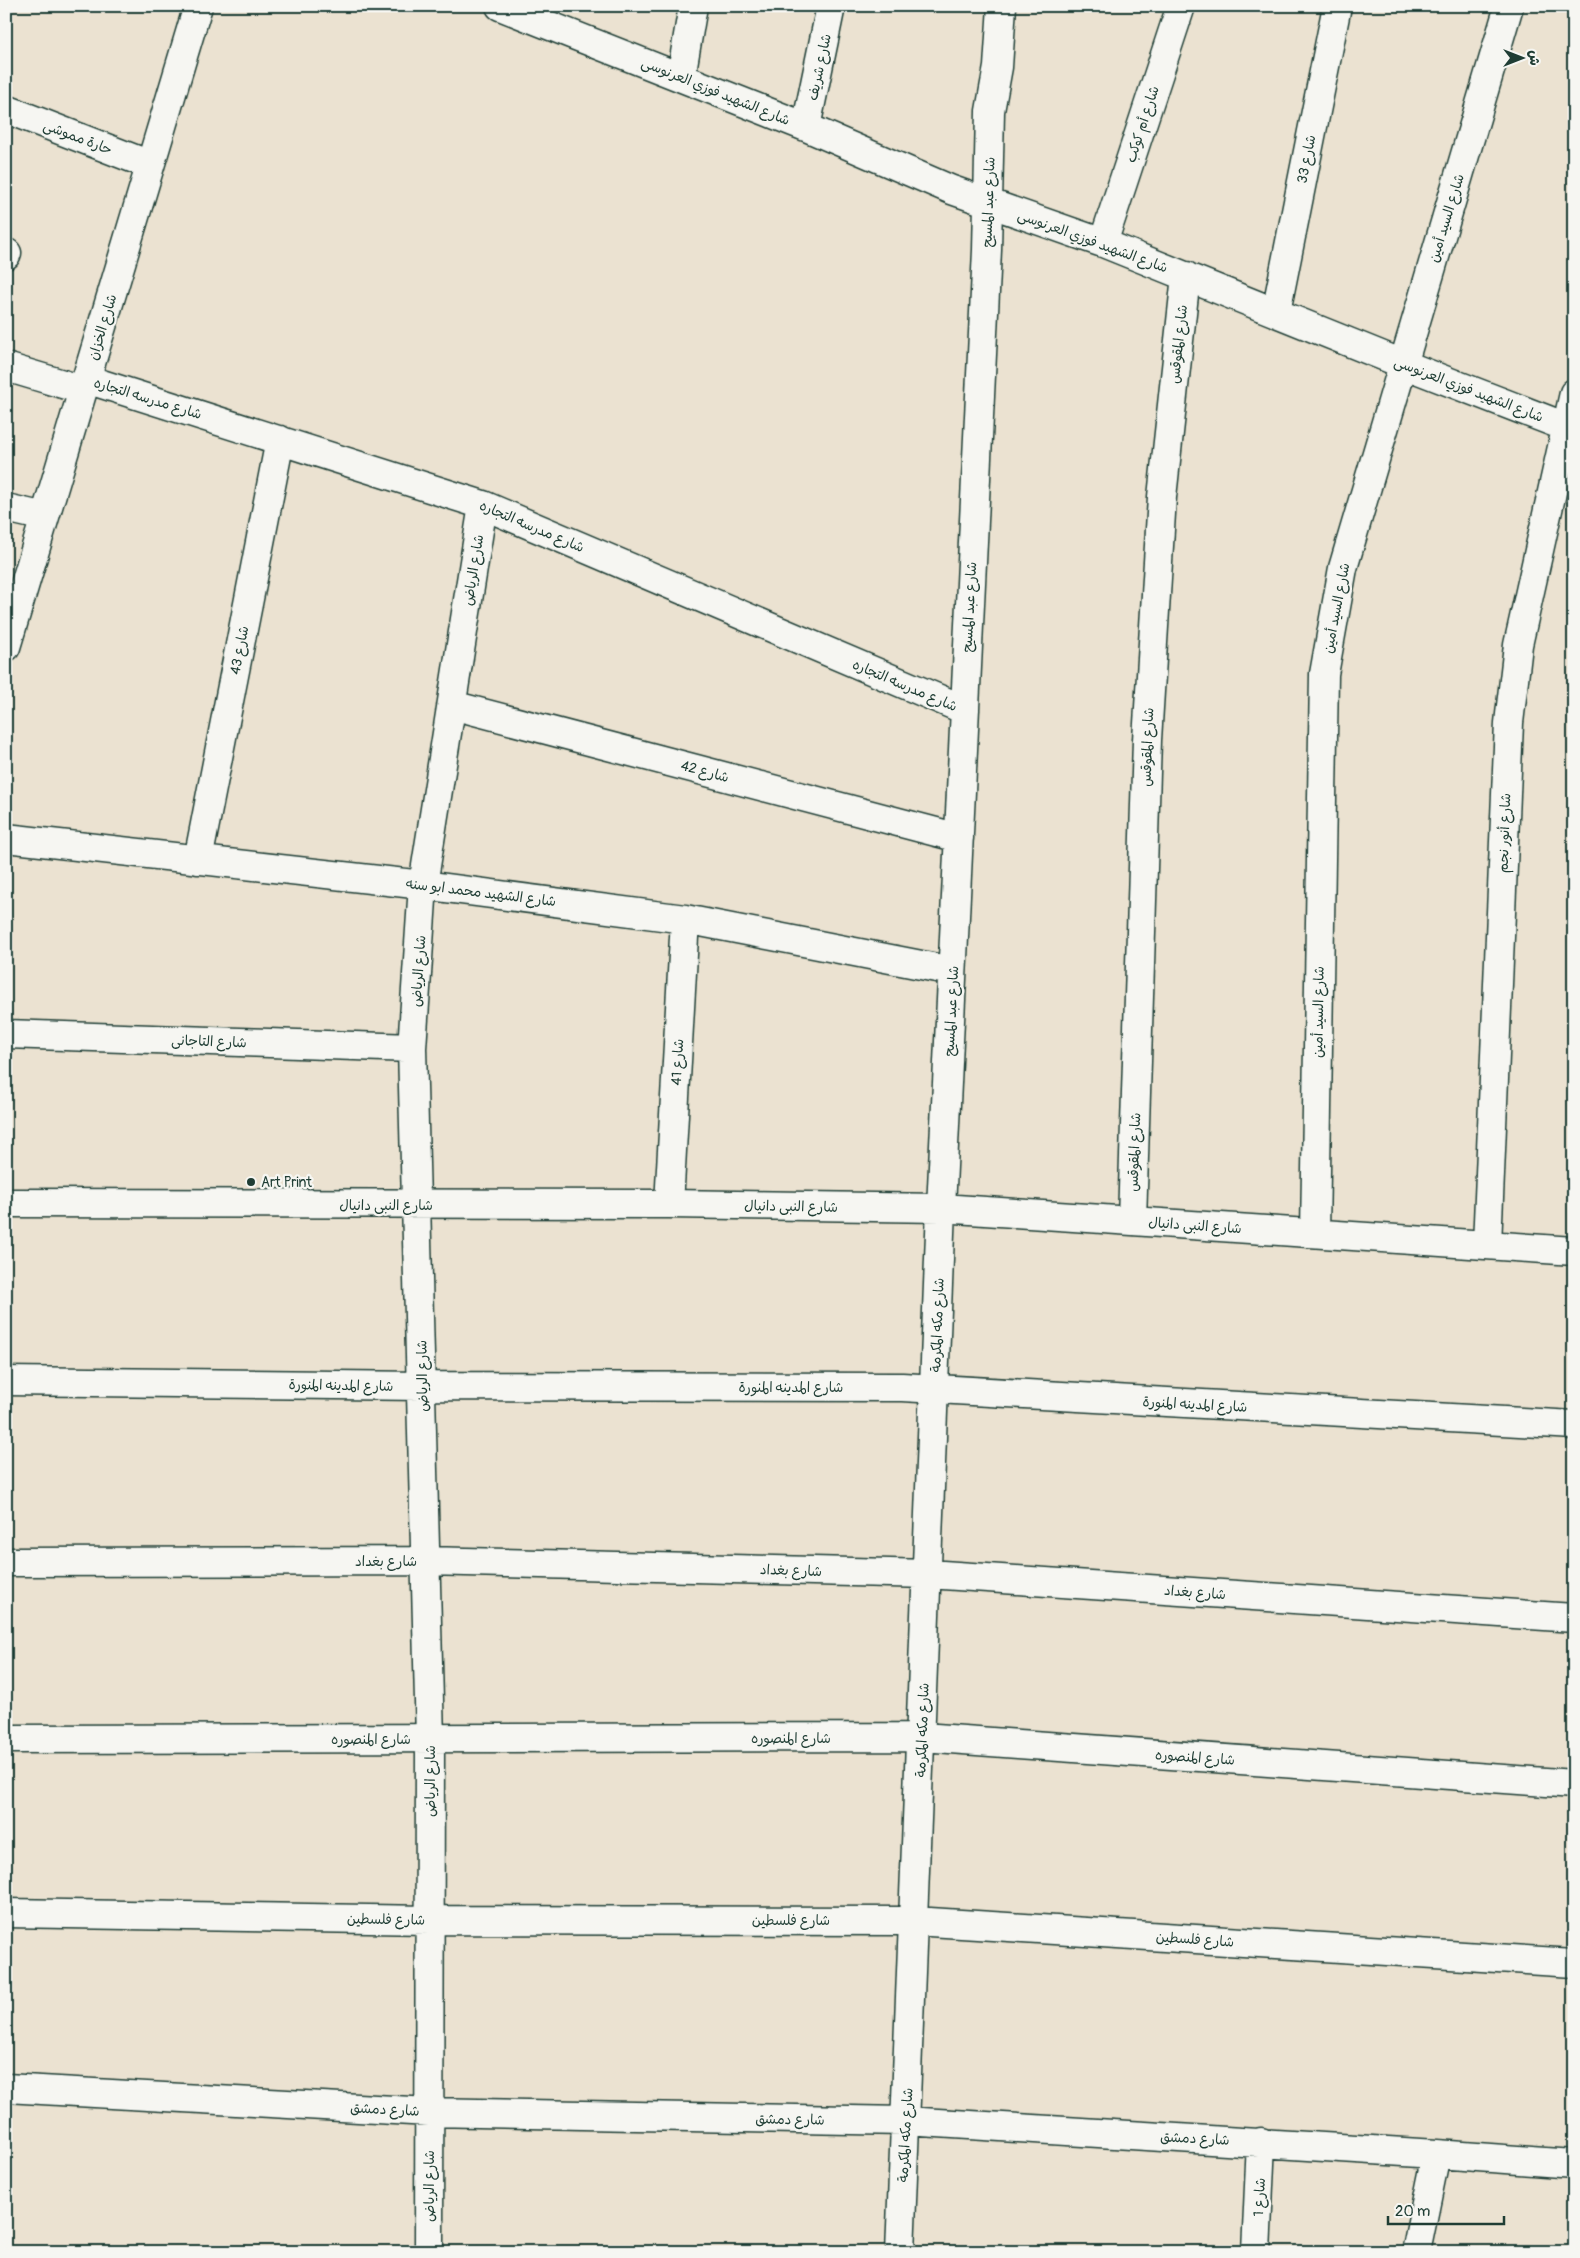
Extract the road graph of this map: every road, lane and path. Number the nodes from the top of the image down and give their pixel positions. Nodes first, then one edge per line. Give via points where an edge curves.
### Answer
1 (198, 6) edge
2 (500, 6) edge
3 (693, 6) edge
4 (831, 6) edge
5 (1002, 6) edge
6 (1181, 6) edge
7 (1337, 6) edge
8 (1509, 6) edge
9 (680, 77) junction
10 (6, 109) edge
11 (806, 127) junction
12 (150, 165) junction
13 (988, 203) junction
14 (1103, 243) junction
15 (1186, 276) junction
16 (1276, 312) junction
17 (1403, 364) junction
18 (6, 367) edge
19 (85, 384) junction
20 (1574, 393) edge
21 (1570, 429) edge
22 (280, 440) junction
23 (483, 505) junction
24 (6, 508) edge
25 (45, 517) junction
26 (6, 647) edge
27 (452, 705) junction
28 (965, 710) junction
29 (6, 838) edge
30 (959, 838) junction
31 (198, 860) junction
32 (423, 885) junction
33 (685, 919) junction
34 (952, 971) junction
35 (6, 1034) edge
36 (412, 1048) junction
37 (6, 1203) edge
38 (669, 1204) junction
39 (418, 1205) junction
40 (942, 1208) junction
41 (1132, 1221) junction
42 (1315, 1233) junction
43 (1487, 1245) junction
44 (1574, 1251) edge
45 (6, 1381) edge
46 (422, 1386) junction
47 (935, 1389) junction
48 (1574, 1425) edge
49 (426, 1560) junction
50 (6, 1562) edge
51 (928, 1574) junction
52 (1574, 1618) edge
53 (922, 1737) junction
54 (6, 1739) edge
55 (430, 1739) junction
56 (1574, 1784) edge
57 (6, 1913) edge
58 (429, 1920) junction
59 (914, 1921) junction
60 (1574, 1963) edge
61 (6, 2088) edge
62 (428, 2112) junction
63 (905, 2121) junction
64 (1261, 2142) junction
65 (1436, 2154) junction
66 (1574, 2164) edge
67 (428, 2252) edge
68 (900, 2252) edge
69 (1256, 2252) edge
70 (1416, 2252) edge

1 - 12 street, شارع الخزان
2 - 9 street, شارع الشهيد فوزي العرنوسى
3 - 9 street
4 - 11 street, شارع شريف
5 - 13 street, شارع عبد المسيح via 998,67 990,111
6 - 14 street, شارع أم كوكب
7 - 16 street, شارع 33
8 - 17 street, شارع السيد أمين
9 - 11 street, شارع الشهيد فوزي العرنوسى
10 - 12 street, حارة مموشى
11 - 13 street, شارع الشهيد فوزي العرنوسى
12 - 19 street, شارع الخزان
13 - 14 street, شارع الشهيد فوزي العرنوسى
13 - 28 street, شارع عبد المسيح
14 - 15 street, شارع الشهيد فوزي العرنوسى
15 - 16 street, شارع الشهيد فوزي العرنوسى
15 - 41 street, شارع المقوقس via 1162,496 1147,740
16 - 17 street, شارع الشهيد فوزي العرنوسى
17 - 21 street, شارع الشهيد فوزي العرنوسى
17 - 42 street, شارع السيد أمين via 1343,568 1324,674
18 - 19 street, شارع مدرسه التجاره
19 - 22 street, شارع مدرسه التجاره
19 - 25 street, شارع الخزان
20 - 21 street, شارع أنور نجم
21 - 43 street, شارع أنور نجم via 1518,645 1509,723
22 - 23 street, شارع مدرسه التجاره
22 - 31 street, شارع 43
23 - 27 street, شارع الرياض
23 - 28 street, شارع مدرسه التجاره
24 - 25 street
25 - 26 street, شارع الخزان
27 - 30 street, شارع 42
27 - 32 street, شارع الرياض
28 - 30 street, شارع عبد المسيح
29 - 31 street, شارع الشهيد محمد ابو سنه
30 - 34 street, شارع عبد المسيح
31 - 32 street, شارع الشهيد محمد ابو سنه
32 - 33 street, شارع الشهيد محمد ابو سنه
32 - 36 street, شارع الرياض
33 - 34 street, شارع الشهيد محمد ابو سنه
33 - 38 street, شارع 41
34 - 40 street, شارع عبد المسيح
35 - 36 street, شارع التاجانى
36 - 39 street, شارع الرياض
37 - 39 street, شارع النبى دانيال
38 - 39 street, شارع النبى دانيال
38 - 40 street, شارع النبى دانيال
39 - 46 street, شارع الرياض
40 - 41 street, شارع النبى دانيال
40 - 47 street, شارع مكه المكرمة
41 - 42 street, شارع النبى دانيال
42 - 43 street, شارع النبى دانيال
43 - 44 street, شارع النبى دانيال
45 - 46 street, شارع المدينه المنورة
46 - 47 street, شارع المدينه المنورة
46 - 49 street, شارع الرياض
47 - 48 street, شارع المدينه المنورة
47 - 51 street, شارع مكه المكرمة
49 - 50 street, شارع بغداد
49 - 51 street, شارع بغداد
49 - 55 street, شارع الرياض
51 - 52 street, شارع بغداد
51 - 53 street, شارع مكه المكرمة
53 - 55 street, شارع المنصوره
53 - 56 street, شارع المنصوره
53 - 59 street, شارع مكه المكرمة
54 - 55 street, شارع المنصوره
55 - 58 street, شارع الرياض
57 - 58 street, شارع فلسطين
58 - 59 street, شارع فلسطين
58 - 62 street, شارع الرياض
59 - 60 street, شارع فلسطين
59 - 63 street, شارع مكه المكرمة
61 - 62 street, شارع دمشق
62 - 63 street, شارع دمشق
62 - 67 street, شارع الرياض
63 - 64 street, شارع دمشق
63 - 68 street, شارع مكه المكرمة
64 - 65 street, شارع دمشق
64 - 69 street, شارع 1
65 - 66 street, شارع دمشق
65 - 70 street

